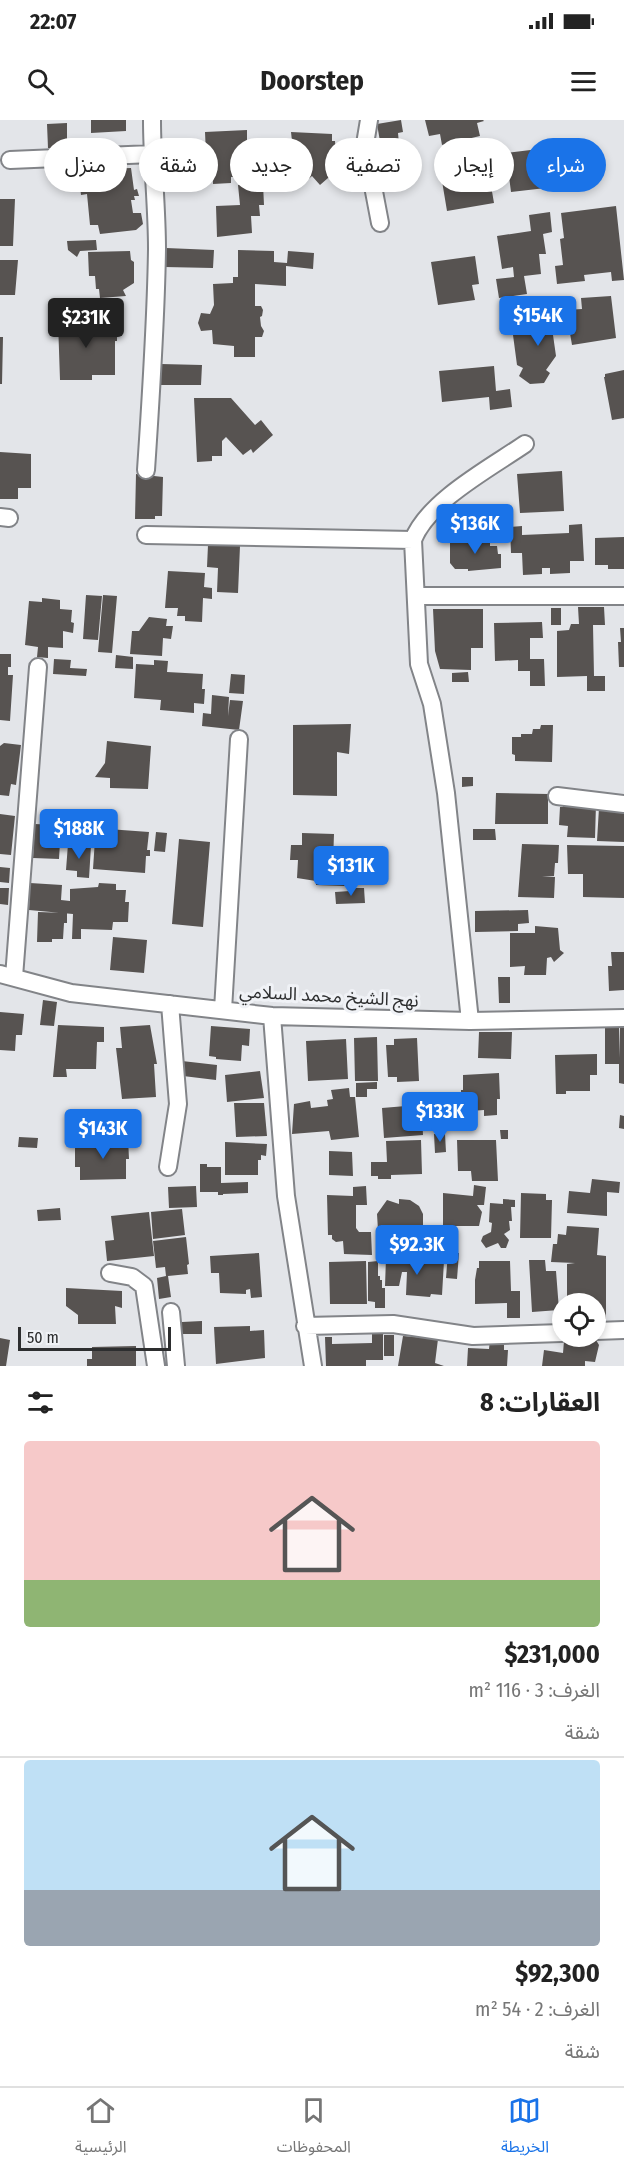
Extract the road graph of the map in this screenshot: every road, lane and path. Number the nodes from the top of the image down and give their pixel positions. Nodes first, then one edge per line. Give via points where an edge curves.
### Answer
1 (152, 120) edge
2 (369, 120) edge
3 (152, 138) edge
4 (139, 155) edge
5 (10, 160) dead end
6 (156, 192) edge
7 (380, 223) dead end
8 (525, 444) dead end
9 (146, 470) dead end
10 (146, 535) dead end
11 (413, 540) junction
12 (417, 596) junction
13 (624, 596) edge
14 (38, 666) dead end
15 (239, 739) dead end
16 (557, 796) dead end
17 (624, 804) edge
18 (7, 976) edge
19 (170, 1004) junction
20 (223, 1010) junction
21 (272, 1016) junction
22 (624, 1018) edge
23 (470, 1021) junction
24 (168, 1167) dead end
25 (110, 1273) dead end
26 (171, 1312) dead end
27 (305, 1326) junction
28 (624, 1330) edge
29 (606, 1331) edge
30 (552, 1333) edge
31 (156, 1366) edge
32 (176, 1366) edge
33 (313, 1366) edge

1 - 3 street
2 - 7 street via 365,144
4 - 5 street
6 - 9 street via 157,251
8 - 11 street via 438,505 418,527
10 - 11 street
11 - 12 street
12 - 13 street
12 - 23 street via 419,664 432,704 446,793
14 - 18 street
15 - 20 street
16 - 17 street
18 - 19 street, نهج الشيخ محمد السلامي via 71,993
19 - 20 street, نهج الشيخ محمد السلامي
19 - 24 street via 178,1104
20 - 21 street, نهج الشيخ محمد السلامي
21 - 23 street, نهج الشيخ محمد السلامي
21 - 27 street via 286,1196
22 - 23 street, نهج الشيخ محمد السلامي
25 - 31 street via 132,1277 144,1286
26 - 32 street
27 - 30 street via 393,1324 473,1336
27 - 33 street
28 - 29 street

